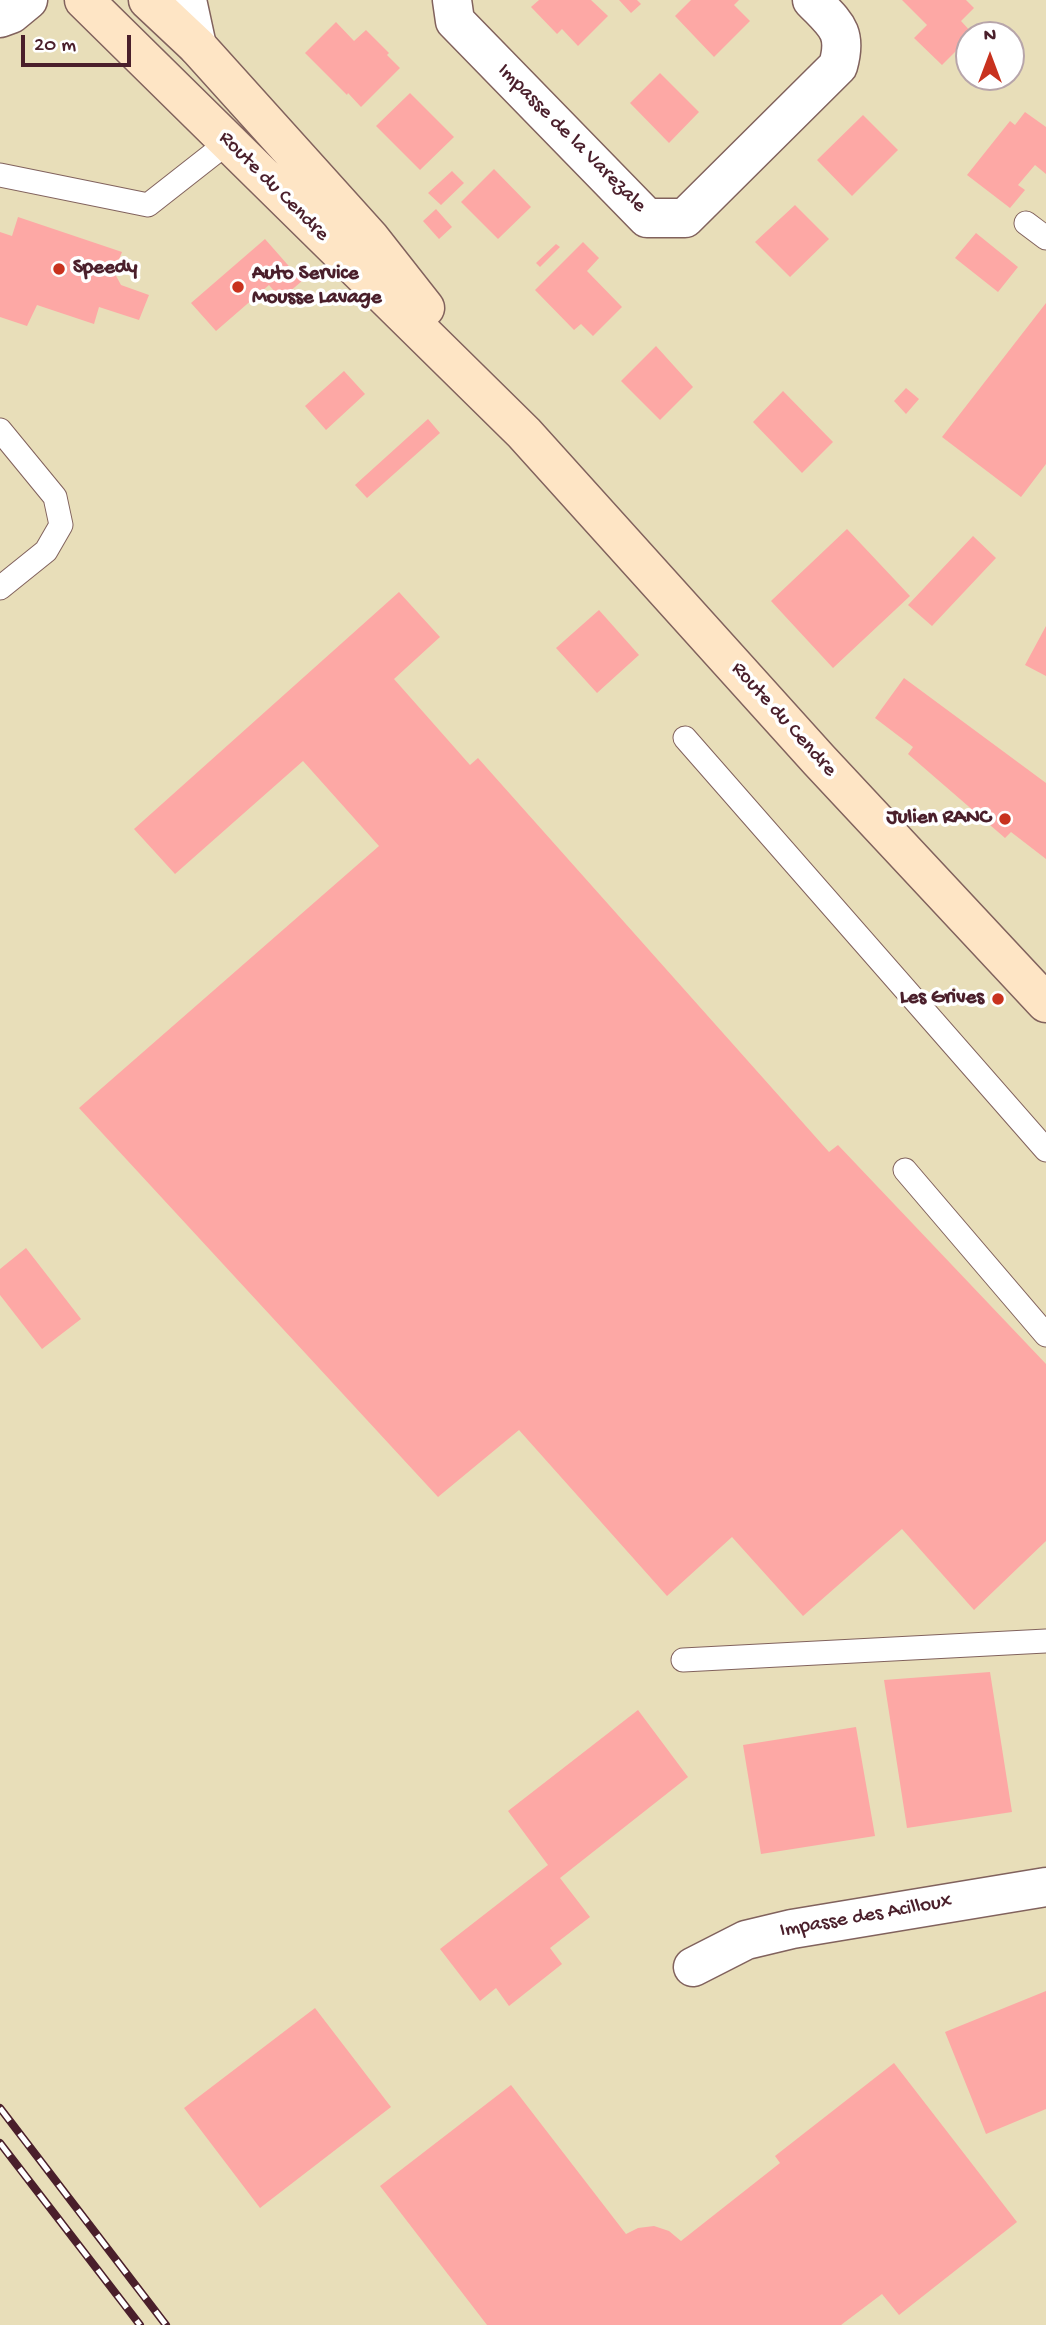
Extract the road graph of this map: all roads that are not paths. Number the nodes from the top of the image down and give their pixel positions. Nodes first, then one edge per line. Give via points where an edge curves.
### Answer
1 (28, 0) edge
2 (83, 0) edge
3 (148, 0) edge
4 (187, 0) edge
5 (452, 0) edge
6 (812, 0) edge
7 (0, 18) edge
8 (197, 46) junction
9 (228, 143) junction
10 (0, 175) edge
11 (1026, 223) dead end
12 (1046, 238) edge
13 (0, 430) edge
14 (524, 433) junction
15 (0, 588) edge
16 (685, 738) dead end
17 (1046, 1003) edge
18 (1046, 1150) edge
19 (905, 1170) dead end
20 (1046, 1335) edge
21 (1046, 1642) edge
22 (683, 1660) dead end
23 (1046, 1887) edge
24 (693, 1967) dead end

1 - 7 street
2 - 9 main road, Route du Cendre
3 - 8 main road, Route du Cendre
4 - 8 street
5 - 6 street, Impasse de la Varezale via 455,21 647,218 685,218 838,66 843,48 837,26
8 - 14 main road, Route du Cendre via 370,238
9 - 10 lane via 148,205
9 - 14 main road, Route du Cendre
11 - 12 lane
13 - 15 lane via 55,496 61,525 46,551
14 - 17 main road, Route du Cendre
16 - 18 lane
19 - 20 lane
21 - 22 lane
23 - 24 street, Impasse des Acilloux via 792,1929 746,1940

